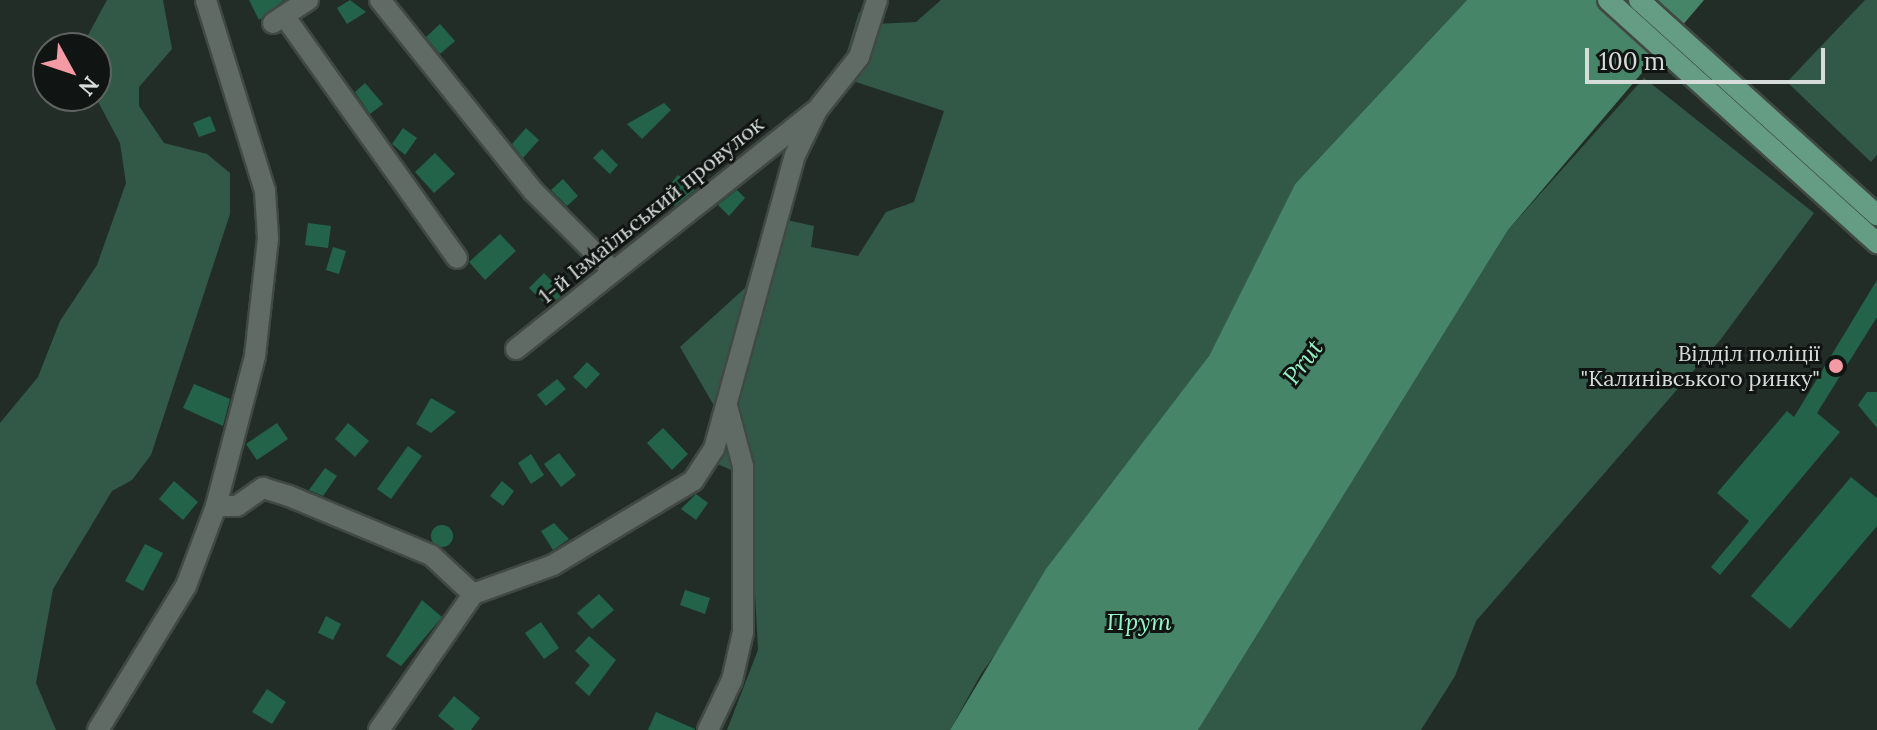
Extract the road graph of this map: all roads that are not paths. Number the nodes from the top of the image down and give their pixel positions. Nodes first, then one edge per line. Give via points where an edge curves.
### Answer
1 (206, 0) edge
2 (308, 0) edge
3 (380, 0) edge
4 (877, 0) edge
5 (1608, 0) edge
6 (1639, 0) edge
7 (817, 110) junction
8 (1877, 215) edge
9 (1877, 243) edge
10 (457, 258) dead end
11 (611, 269) junction
12 (516, 349) dead end
13 (726, 402) junction
14 (216, 506) junction
15 (473, 594) junction
16 (98, 730) edge
17 (379, 730) edge
18 (708, 730) edge

1 - 14 street via 248,119 268,238 255,356
2 - 10 street via 279,20
3 - 11 street via 533,191
4 - 7 street via 859,57
5 - 9 main road
6 - 8 main road
7 - 11 street, 1-й Ізмаїльський провулок
7 - 13 street via 790,169
11 - 12 street, 1-й Ізмаїльський провулок
13 - 15 street via 714,449 693,481 553,565
13 - 18 street via 743,466 743,632 732,680
14 - 15 street via 237,506 263,488 289,496 431,555
14 - 16 street via 186,586
15 - 17 street

